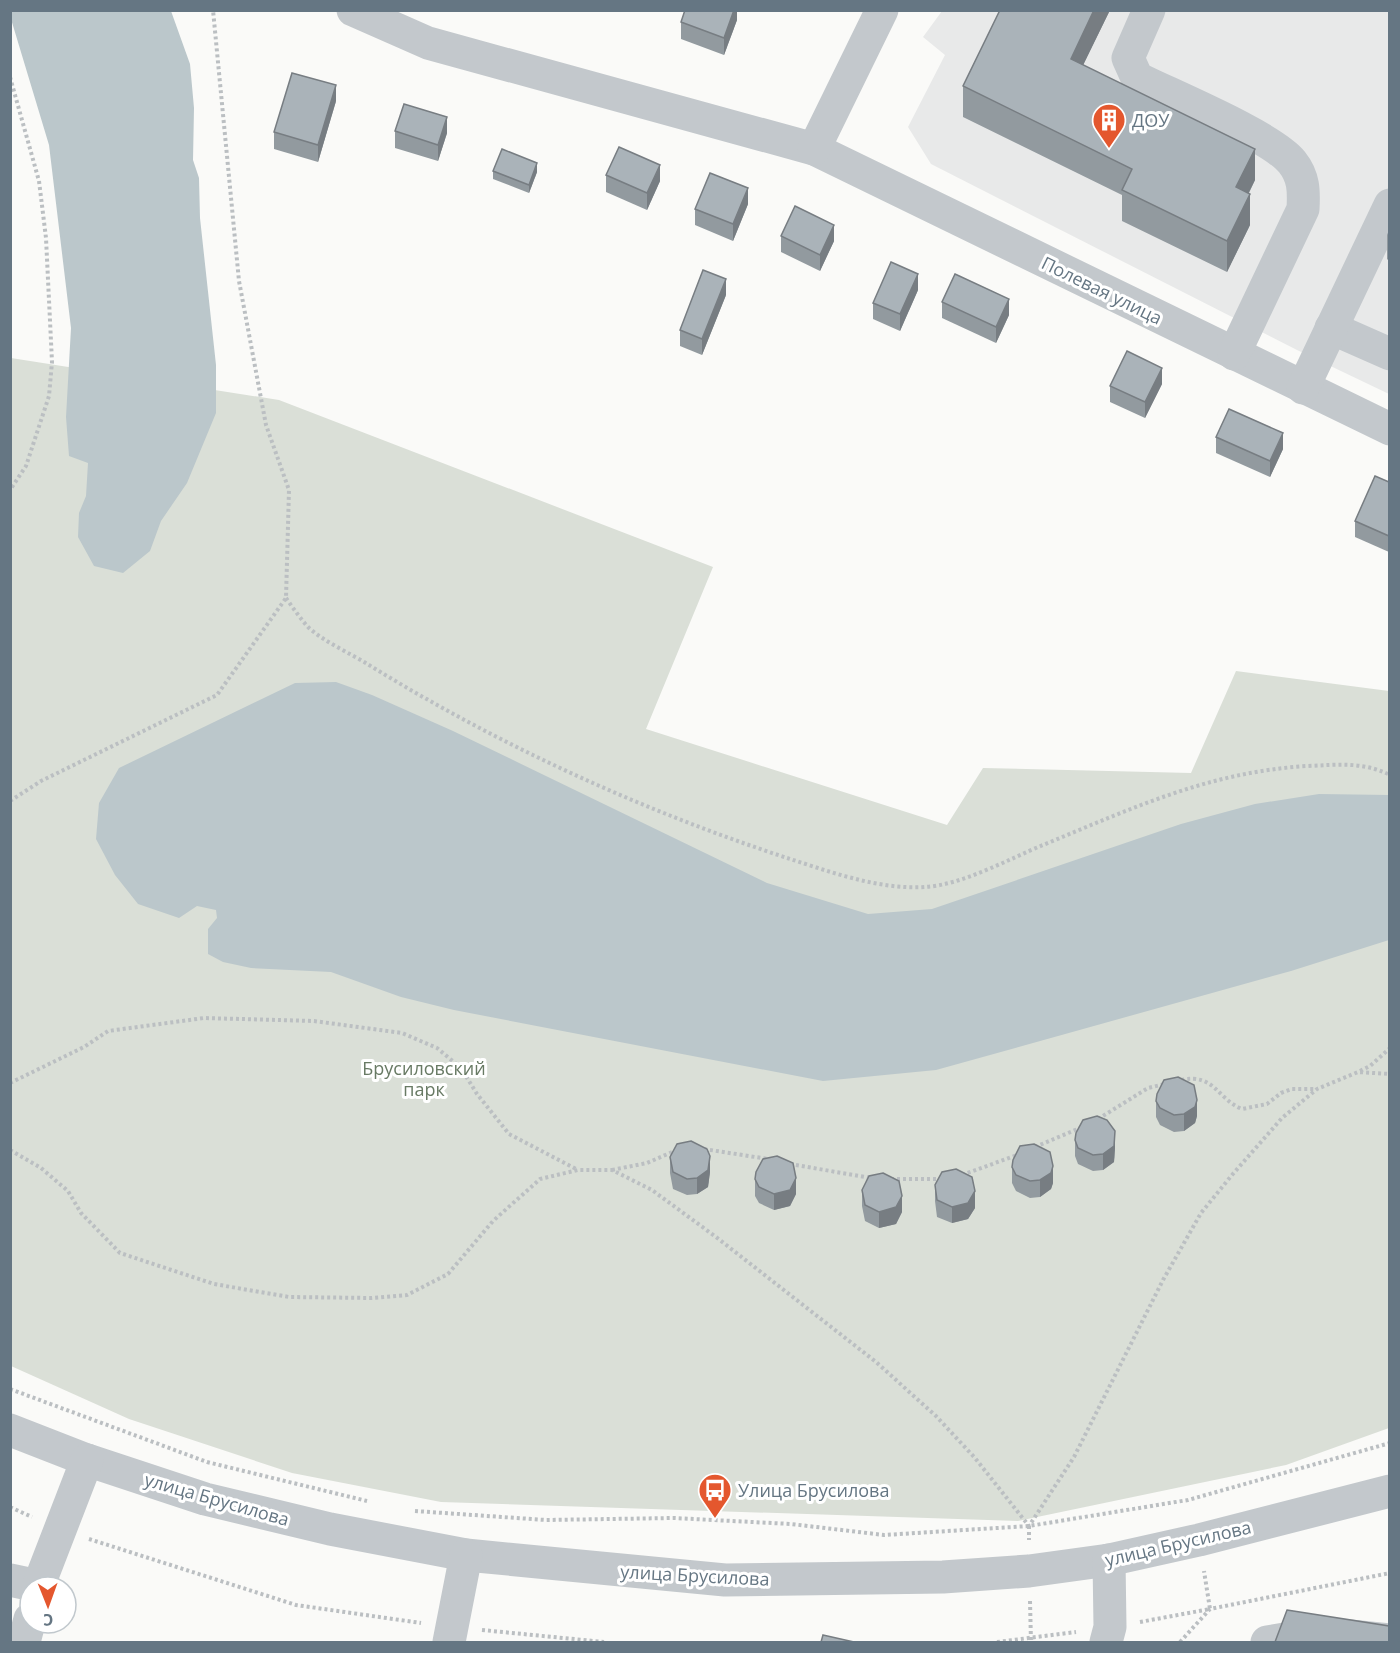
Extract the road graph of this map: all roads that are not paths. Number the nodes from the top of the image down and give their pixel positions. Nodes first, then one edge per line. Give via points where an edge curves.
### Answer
1 (353, 10) edge
2 (882, 10) edge
3 (1149, 10) edge
4 (814, 149) junction
5 (1389, 205) edge
6 (1331, 328) junction
7 (1234, 354) junction
8 (1389, 354) edge
9 (1303, 388) junction
10 (1389, 429) edge
11 (10, 1430) edge
12 (87, 1460) junction
13 (1389, 1491) edge
14 (466, 1555) junction
15 (1109, 1560) junction
16 (34, 1575) edge
17 (452, 1635) edge
18 (1389, 1640) edge
19 (1106, 1642) edge
20 (1267, 1642) edge

1 - 4 street, Полевая улица via 428,43
2 - 4 street
3 - 7 street via 1128,58 1137,78 1267,142 1291,161 1304,185 1303,209
4 - 7 street, Полевая улица
5 - 6 street
6 - 8 street
6 - 9 street
7 - 9 street, Полевая улица
9 - 10 street, Полевая улица
11 - 12 street, улица Брусилова
12 - 14 street, улица Брусилова via 205,1499 330,1529
12 - 16 street
13 - 15 street, улица Брусилова
14 - 15 street, улица Брусилова via 725,1580 943,1577
14 - 17 street
15 - 19 street via 1110,1627
18 - 20 street via 1320,1633

